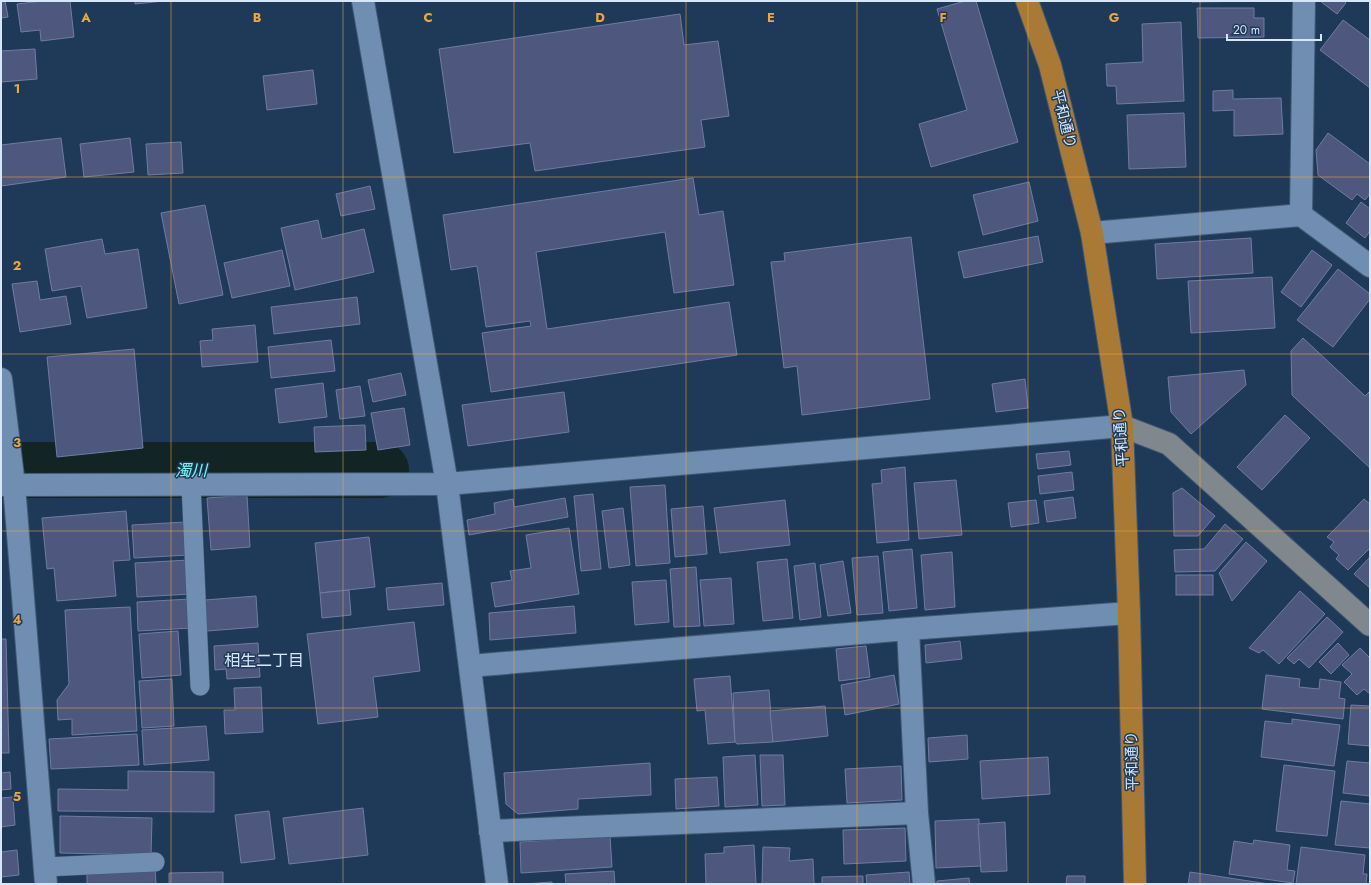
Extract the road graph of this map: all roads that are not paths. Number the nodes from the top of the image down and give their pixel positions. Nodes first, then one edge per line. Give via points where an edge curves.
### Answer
1 (363, 1) edge
2 (1027, 1) edge
3 (1304, 1) edge
4 (1301, 215) junction
5 (1092, 233) junction
6 (1370, 266) edge
7 (1, 379) edge
8 (1122, 426) junction
9 (10, 484) edge
10 (191, 484) junction
11 (446, 484) junction
12 (1129, 613) junction
13 (1370, 625) edge
14 (908, 629) junction
15 (470, 666) junction
16 (200, 686) dead end
17 (917, 813) junction
18 (490, 831) junction
19 (155, 862) dead end
20 (46, 875) edge
21 (497, 884) edge
22 (924, 884) edge
23 (1134, 884) edge

1 - 11 street
2 - 5 highway, 平和通り via 1050,65
3 - 4 street
4 - 5 street
4 - 6 street
5 - 8 highway, 平和通り
7 - 9 street via 10,456
8 - 11 street
8 - 12 highway, 平和通り
8 - 13 street via 1169,444
9 - 10 street
9 - 20 street
10 - 11 street
10 - 16 lane
11 - 15 street
12 - 14 street
12 - 23 highway, 平和通り
14 - 15 street
14 - 17 street
15 - 18 street
17 - 18 street
17 - 22 street
18 - 21 street
19 - 20 lane

